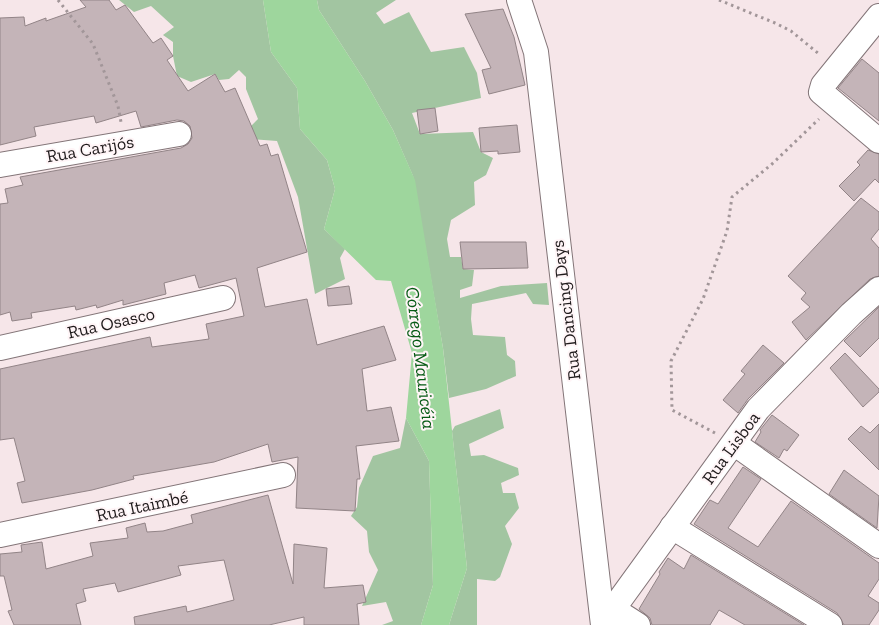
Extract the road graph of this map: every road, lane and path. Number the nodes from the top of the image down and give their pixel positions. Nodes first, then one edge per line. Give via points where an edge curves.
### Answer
1 (58, 0) edge
2 (519, 0) edge
3 (719, 0) edge
4 (879, 16) edge
5 (831, 86) junction
6 (180, 134) dead end
7 (879, 141) edge
8 (125, 143) junction
9 (0, 165) edge
10 (879, 289) edge
11 (222, 298) dead end
12 (0, 348) edge
13 (735, 444) junction
14 (283, 475) dead end
15 (672, 527) junction
16 (0, 536) edge
17 (879, 546) edge
18 (606, 619) edge
19 (638, 625) edge
20 (830, 625) edge

1 - 8 path via 93,44 118,106
2 - 18 street, Rua Dancing Days via 536,52
3 - 5 path via 791,32
4 - 5 street
5 - 7 street
5 - 13 path via 772,164 732,197 727,231 703,300 671,361 672,410
6 - 8 street, Rua Carijós
8 - 9 street, Rua Carijós
10 - 13 street, Rua Lisboa via 758,409
11 - 12 street, Rua Osasco
13 - 15 street, Rua Lisboa
13 - 17 street
14 - 16 street, Rua Itaimbé
15 - 18 street, Rua Lisboa
15 - 20 street
18 - 19 street

